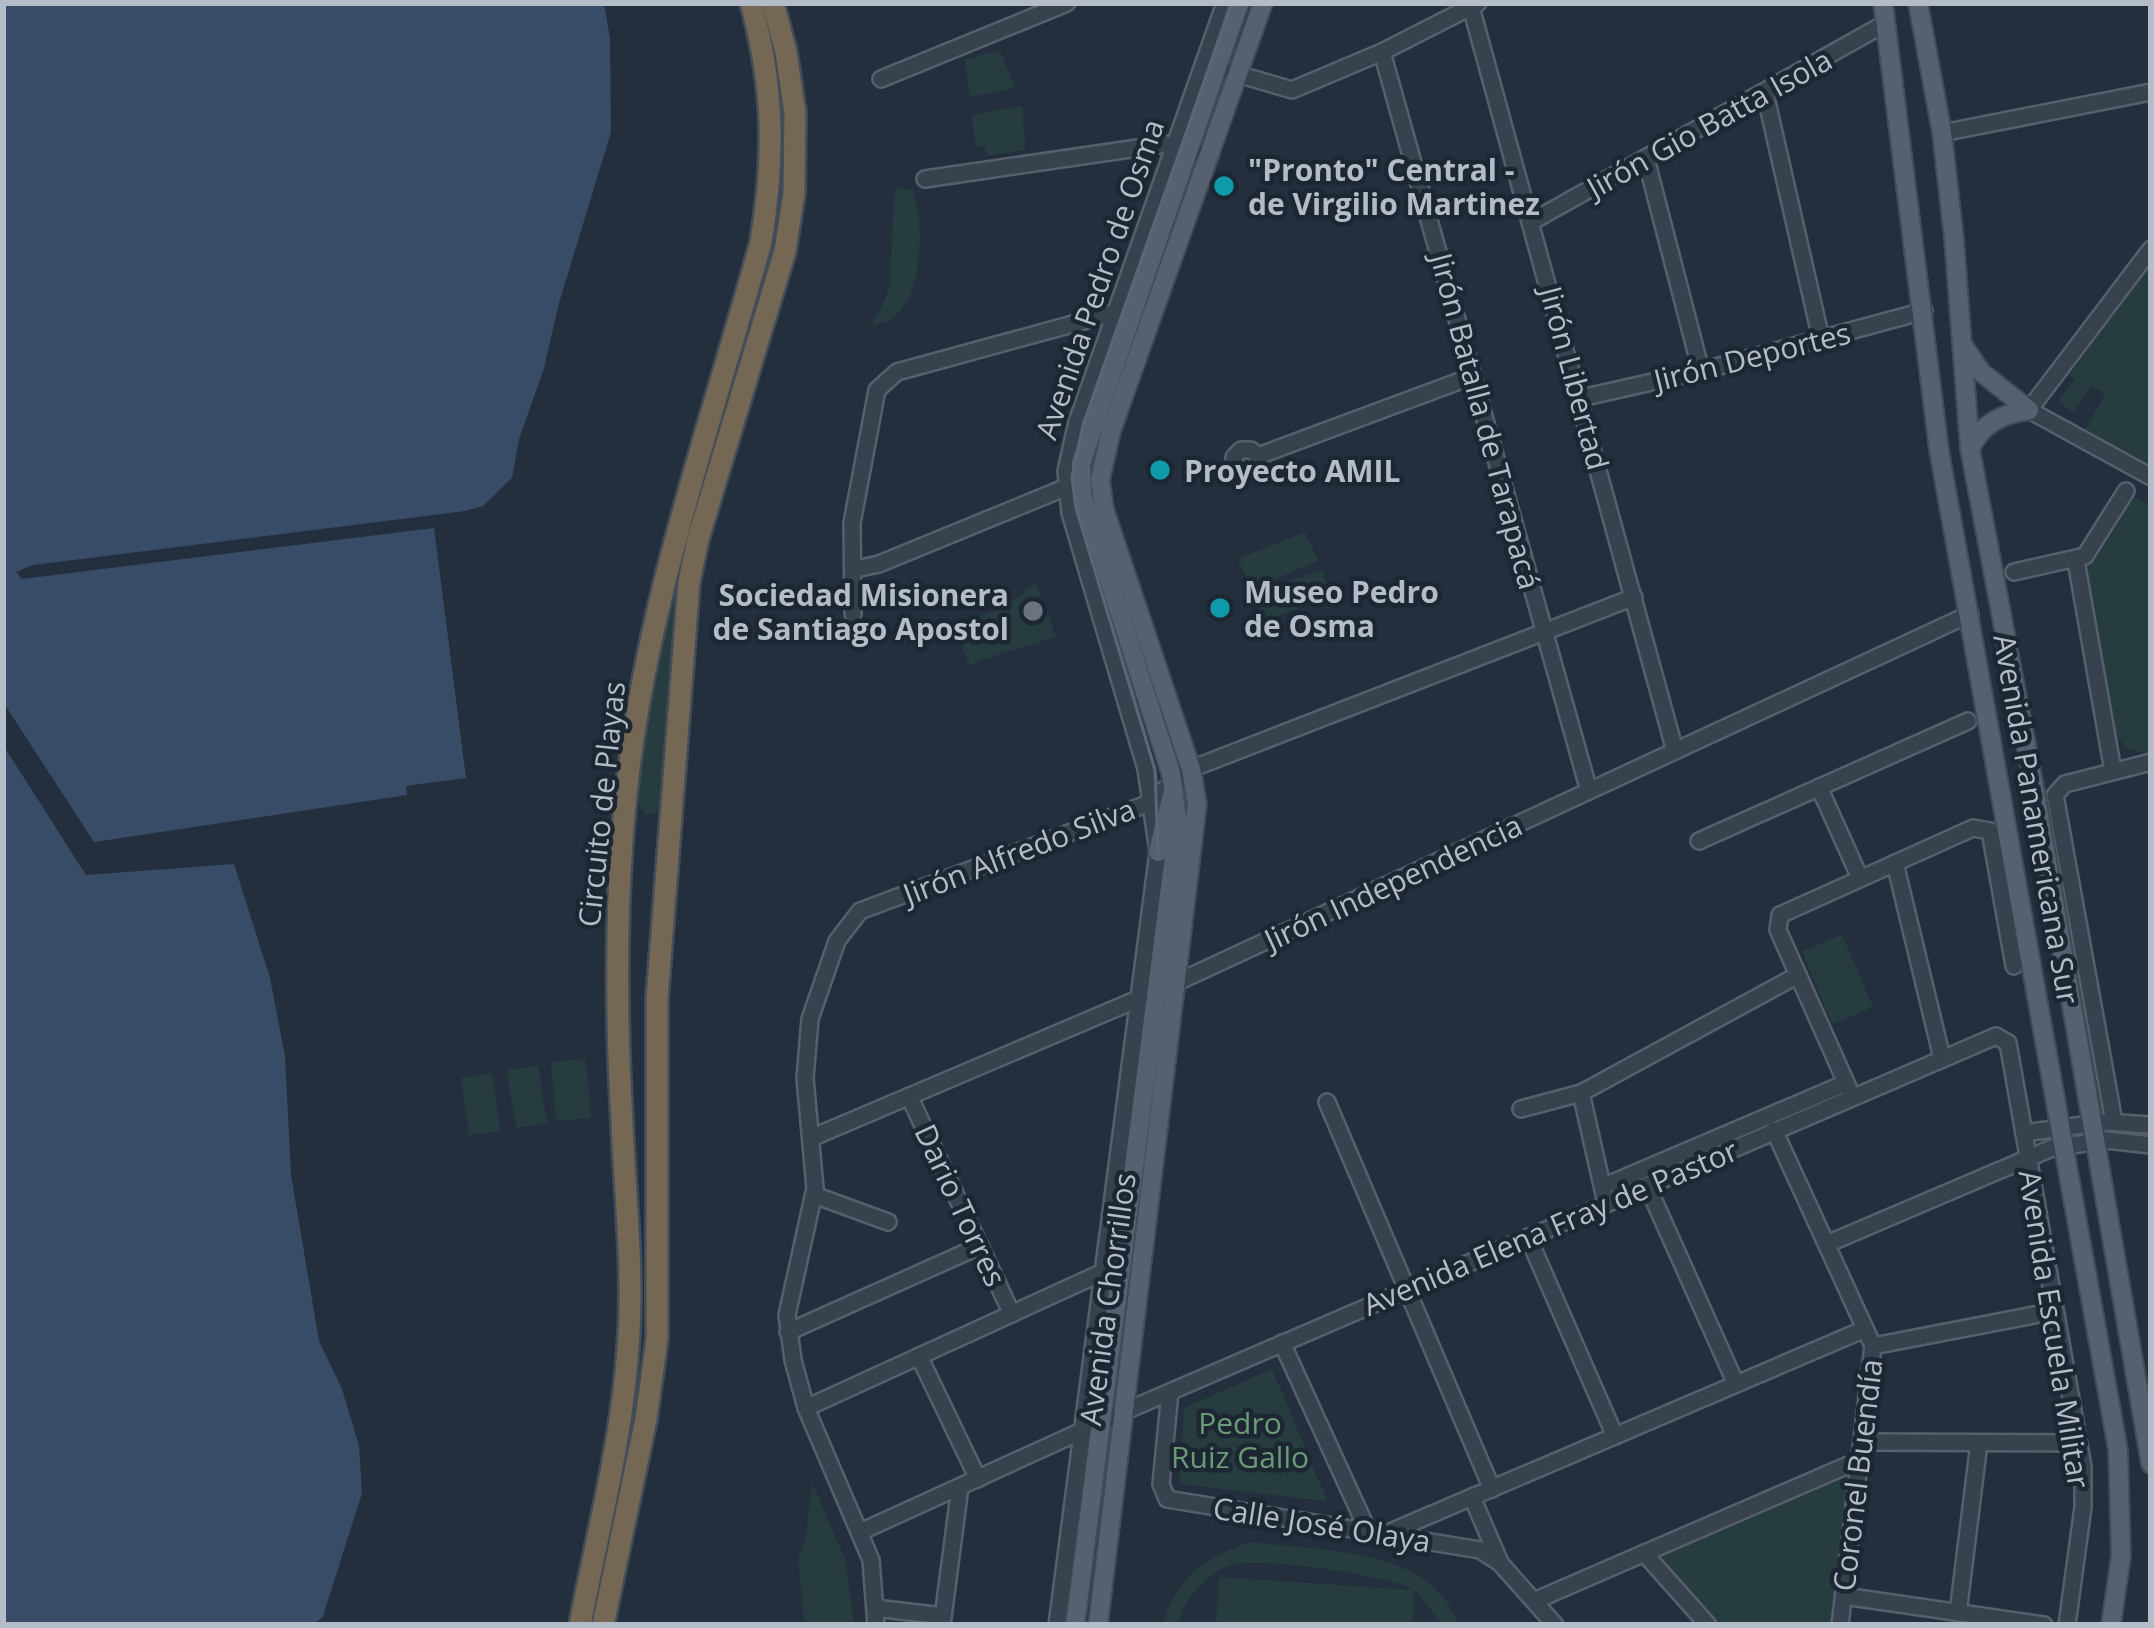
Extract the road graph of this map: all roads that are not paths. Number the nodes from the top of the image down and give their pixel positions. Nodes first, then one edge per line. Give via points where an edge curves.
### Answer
1 (751, 3) edge
2 (773, 3) edge
3 (1067, 3) edge
4 (1225, 3) edge
5 (1239, 3) edge
6 (1263, 3) edge
7 (1918, 3) edge
8 (1474, 5) edge
9 (1884, 13) edge
10 (1382, 52) junction
11 (1217, 68) junction
12 (1238, 75) junction
13 (881, 79) dead end
14 (2151, 92) edge
15 (1765, 93) junction
16 (1942, 133) junction
17 (1182, 146) junction
18 (1210, 156) junction
19 (1646, 159) junction
20 (925, 179) dead end
21 (1532, 222) junction
22 (2151, 249) edge
23 (1124, 311) junction
24 (1924, 311) junction
25 (1151, 319) junction
26 (1821, 339) junction
27 (1701, 371) junction
28 (1972, 374) junction
29 (1473, 376) junction
30 (1581, 398) junction
31 (1934, 400) junction
32 (2029, 410) junction
33 (1970, 449) junction
34 (1258, 456) dead end
35 (2151, 477) edge
36 (1082, 483) junction
37 (2126, 491) dead end
38 (2076, 561) junction
39 (855, 569) junction
40 (2014, 572) dead end
41 (1634, 597) junction
42 (853, 614) dead end
43 (1970, 614) junction
44 (1545, 632) junction
45 (1968, 721) dead end
46 (1675, 751) junction
47 (2151, 763) edge
48 (1191, 769) junction
49 (2113, 771) junction
50 (1174, 784) junction
51 (1819, 788) junction
52 (1589, 791) junction
53 (1151, 801) junction
54 (1699, 841) dead end
55 (1158, 852) junction
56 (1895, 862) junction
57 (1860, 878) junction
58 (2014, 966) dead end
59 (1798, 975) junction
60 (1178, 982) junction
61 (1158, 990) junction
62 (1138, 999) junction
63 (2001, 1036) joint
64 (1942, 1058) junction
65 (1845, 1091) junction
66 (1581, 1094) junction
67 (909, 1096) junction
68 (1327, 1102) dead end
69 (1521, 1109) dead end
70 (2114, 1122) junction
71 (1150, 1125) junction
72 (2151, 1125) edge
73 (1774, 1130) junction
74 (2094, 1132) junction
75 (2024, 1133) junction
76 (2063, 1136) junction
77 (811, 1138) junction
78 (2151, 1145) edge
79 (2028, 1156) junction
80 (1612, 1183) dead end
81 (1647, 1186) junction
82 (814, 1195) junction
83 (1130, 1202) junction
84 (1606, 1203) junction
85 (1150, 1204) junction
86 (888, 1222) dead end
87 (1528, 1237) junction
88 (1827, 1244) junction
89 (980, 1246) junction
90 (1121, 1264) junction
91 (1101, 1273) junction
92 (1405, 1290) junction
93 (2055, 1311) junction
94 (1012, 1314) junction
95 (1125, 1314) junction
96 (1865, 1328) junction
97 (788, 1332) junction
98 (1282, 1343) junction
99 (1873, 1346) junction
100 (920, 1356) junction
101 (1736, 1384) junction
102 (1171, 1392) junction
103 (806, 1408) junction
104 (1121, 1413) junction
105 (1090, 1428) junction
106 (1615, 1436) junction
107 (1863, 1442) junction
108 (1978, 1442) junction
109 (2078, 1442) junction
110 (1860, 1463) junction
111 (2151, 1464) edge
112 (978, 1479) junction
113 (960, 1487) junction
114 (1492, 1489) junction
115 (1472, 1497) junction
116 (860, 1532) junction
117 (1376, 1532) junction
118 (1644, 1553) junction
119 (1500, 1563) junction
120 (1844, 1596) junction
121 (1534, 1601) junction
122 (1958, 1612) junction
123 (876, 1617) edge
124 (943, 1620) edge
125 (580, 1625) edge
126 (603, 1625) edge
127 (1057, 1625) edge
128 (1076, 1625) edge
129 (1098, 1625) edge
130 (1555, 1625) edge
131 (1708, 1625) edge
132 (1840, 1625) edge
133 (2044, 1625) edge
134 (2067, 1625) edge
135 (2111, 1625) edge

1 - 125 highway, Circuito de Playas via 772,125 764,224 670,560 626,790 616,977 628,1347
2 - 126 highway via 795,113 794,193 785,251 689,582 656,999 656,1339
3 - 13 street
4 - 17 street, Avenida Pedro de Osma
5 - 11 main road, Avenida Pedro de Osma
6 - 12 main road, Avenida Pedro de Osma
7 - 16 main road, Avenida Panamericana Sur
8 - 10 street
8 - 21 street, Jirón Libertad
9 - 15 street, Jirón Gio Batta Isola
9 - 24 main road, Avenida Panamericana Sur
10 - 12 street via 1292,90
10 - 29 street, Jirón Batalla de Tarapacá
11 - 12 street
11 - 17 main road, Avenida Pedro de Osma
12 - 18 main road, Avenida Pedro de Osma
14 - 16 street
15 - 19 street, Jirón Gio Batta Isola
15 - 26 street
16 - 28 main road, Avenida Panamericana Sur via 1962,343
17 - 18 street
17 - 20 street
17 - 23 main road, Avenida Pedro de Osma
18 - 25 main road, Avenida Pedro de Osma
19 - 21 street, Jirón Gio Batta Isola
19 - 27 street
21 - 30 street, Jirón Libertad
22 - 32 street
23 - 25 street
23 - 36 main road, Avenida Pedro de Osma
23 - 39 street via 885,380 852,523
24 - 26 street, Jirón Deportes
24 - 31 main road, Avenida Panamericana Sur
25 - 36 main road, Avenida Pedro de Osma via 1111,431
26 - 27 street, Jirón Deportes
27 - 30 street, Jirón Deportes
28 - 31 main road
28 - 32 main road
28 - 33 main road, Avenida Panamericana Sur
29 - 34 street
29 - 44 street, Jirón Batalla de Tarapacá
30 - 41 street, Jirón Libertad
31 - 43 main road, Avenida Panamericana Sur
32 - 33 main road via 1991,422
32 - 35 street
33 - 74 main road, Avenida Panamericana Sur
36 - 39 street
36 - 48 main road, Avenida Pedro de Osma via 1104,509
36 - 50 main road, Avenida Pedro de Osma
36 - 53 street, Avenida Pedro de Osma
37 - 38 street via 2094,548
38 - 40 street
38 - 49 street
39 - 42 street
41 - 44 street
41 - 46 street, Jirón Libertad
43 - 46 street, Jirón Independencia
43 - 76 main road, Avenida Panamericana Sur
44 - 48 street
44 - 52 street, Jirón Batalla de Tarapacá
45 - 51 street
46 - 52 street, Jirón Independencia
47 - 49 street
48 - 50 street, Jirón Alfredo Silva
48 - 60 main road, Avenida Pedro de Osma via 1197,804
49 - 70 street via 2065,784 2055,795
50 - 53 street, Jirón Alfredo Silva
50 - 55 main road
50 - 61 main road, Avenida Pedro de Osma via 1177,850
51 - 54 street
51 - 57 street
52 - 60 street, Jirón Independencia
53 - 55 street, Avenida Pedro de Osma
53 - 77 street, Jirón Alfredo Silva via 860,910 837,941 811,1019
55 - 62 street, Avenida Pedro de Osma
56 - 57 street
56 - 58 street via 1972,828 1990,831
56 - 64 street
57 - 59 street via 1778,918
59 - 65 street
59 - 66 street
60 - 61 street, Jirón Independencia
60 - 71 main road, Avenida Chorrillos
61 - 62 street, Jirón Independencia
61 - 71 main road, Avenida Chorrillos
62 - 67 street, Jirón Independencia
62 - 91 street, Avenida Chorrillos
63 - 64 street, Avenida Elena Fray de Pastor
63 - 75 street, Avenida Escuela Militar
64 - 65 street, Avenida Elena Fray de Pastor
65 - 73 street, Avenida Elena Fray de Pastor
65 - 80 street
66 - 69 street
66 - 84 street
67 - 77 street, Jirón Independencia
67 - 89 street, Dario Torres
68 - 92 street
70 - 72 street
70 - 74 street
71 - 83 main road, Avenida Chorrillos
71 - 85 main road, Avenida Chorrillos
73 - 81 street, Avenida Elena Fray de Pastor
73 - 88 street, Coronel Buendía
74 - 76 street
74 - 78 street
74 - 111 main road, Avenida Panamericana Sur
75 - 76 street
75 - 79 street, Avenida Escuela Militar
76 - 79 street
76 - 135 main road, Avenida Panamericana Sur via 2118,1450 2120,1556
77 - 82 street
79 - 88 street
79 - 93 street, Avenida Escuela Militar
81 - 84 street, Avenida Elena Fray de Pastor
81 - 101 street
82 - 86 street
82 - 97 street via 791,1283
83 - 85 main road
83 - 90 main road, Avenida Chorrillos
84 - 87 street, Avenida Elena Fray de Pastor
85 - 95 main road, Avenida Chorrillos
87 - 92 street, Avenida Elena Fray de Pastor
87 - 106 street
88 - 96 street, Coronel Buendía
89 - 94 street, Dario Torres
89 - 97 street
90 - 91 street
90 - 95 main road, Avenida Chorrillos
91 - 94 street
91 - 105 street, Avenida Chorrillos
92 - 98 street, Avenida Elena Fray de Pastor
92 - 114 street
93 - 99 street
93 - 109 street, Avenida Escuela Militar
94 - 100 street
95 - 104 main road, Avenida Chorrillos
95 - 105 main road, Avenida Chorrillos
96 - 99 street, Coronel Buendía
96 - 101 street
97 - 103 street
98 - 102 street, Avenida Elena Fray de Pastor
98 - 117 street
99 - 107 street, Coronel Buendía
100 - 103 street
100 - 112 street
101 - 106 street
102 - 104 street, Avenida Elena Fray de Pastor
102 - 117 street, Calle José Olaya via 1161,1484 1167,1499
103 - 116 street
104 - 105 street, Avenida Elena Fray de Pastor
104 - 129 main road, Avenida Chorrillos
105 - 112 street, Avenida Elena Fray de Pastor
105 - 127 street, Avenida Chorrillos
105 - 128 main road, Avenida Chorrillos
106 - 114 street
107 - 108 street
107 - 110 street, Coronel Buendía
108 - 109 street
108 - 122 street
109 - 134 street, Avenida Escuela Militar via 2084,1493
110 - 118 street
110 - 120 street, Coronel Buendía
112 - 113 street, Avenida Elena Fray de Pastor
113 - 116 street, Avenida Elena Fray de Pastor
113 - 124 street
114 - 115 street
115 - 117 street
115 - 119 street
116 - 123 street
117 - 119 street, Calle José Olaya via 1468,1547
118 - 121 street
118 - 131 street
119 - 121 street, Calle José Olaya
120 - 122 street
120 - 132 street, Coronel Buendía
121 - 130 street, Calle José Olaya
122 - 133 street
123 - 124 street

